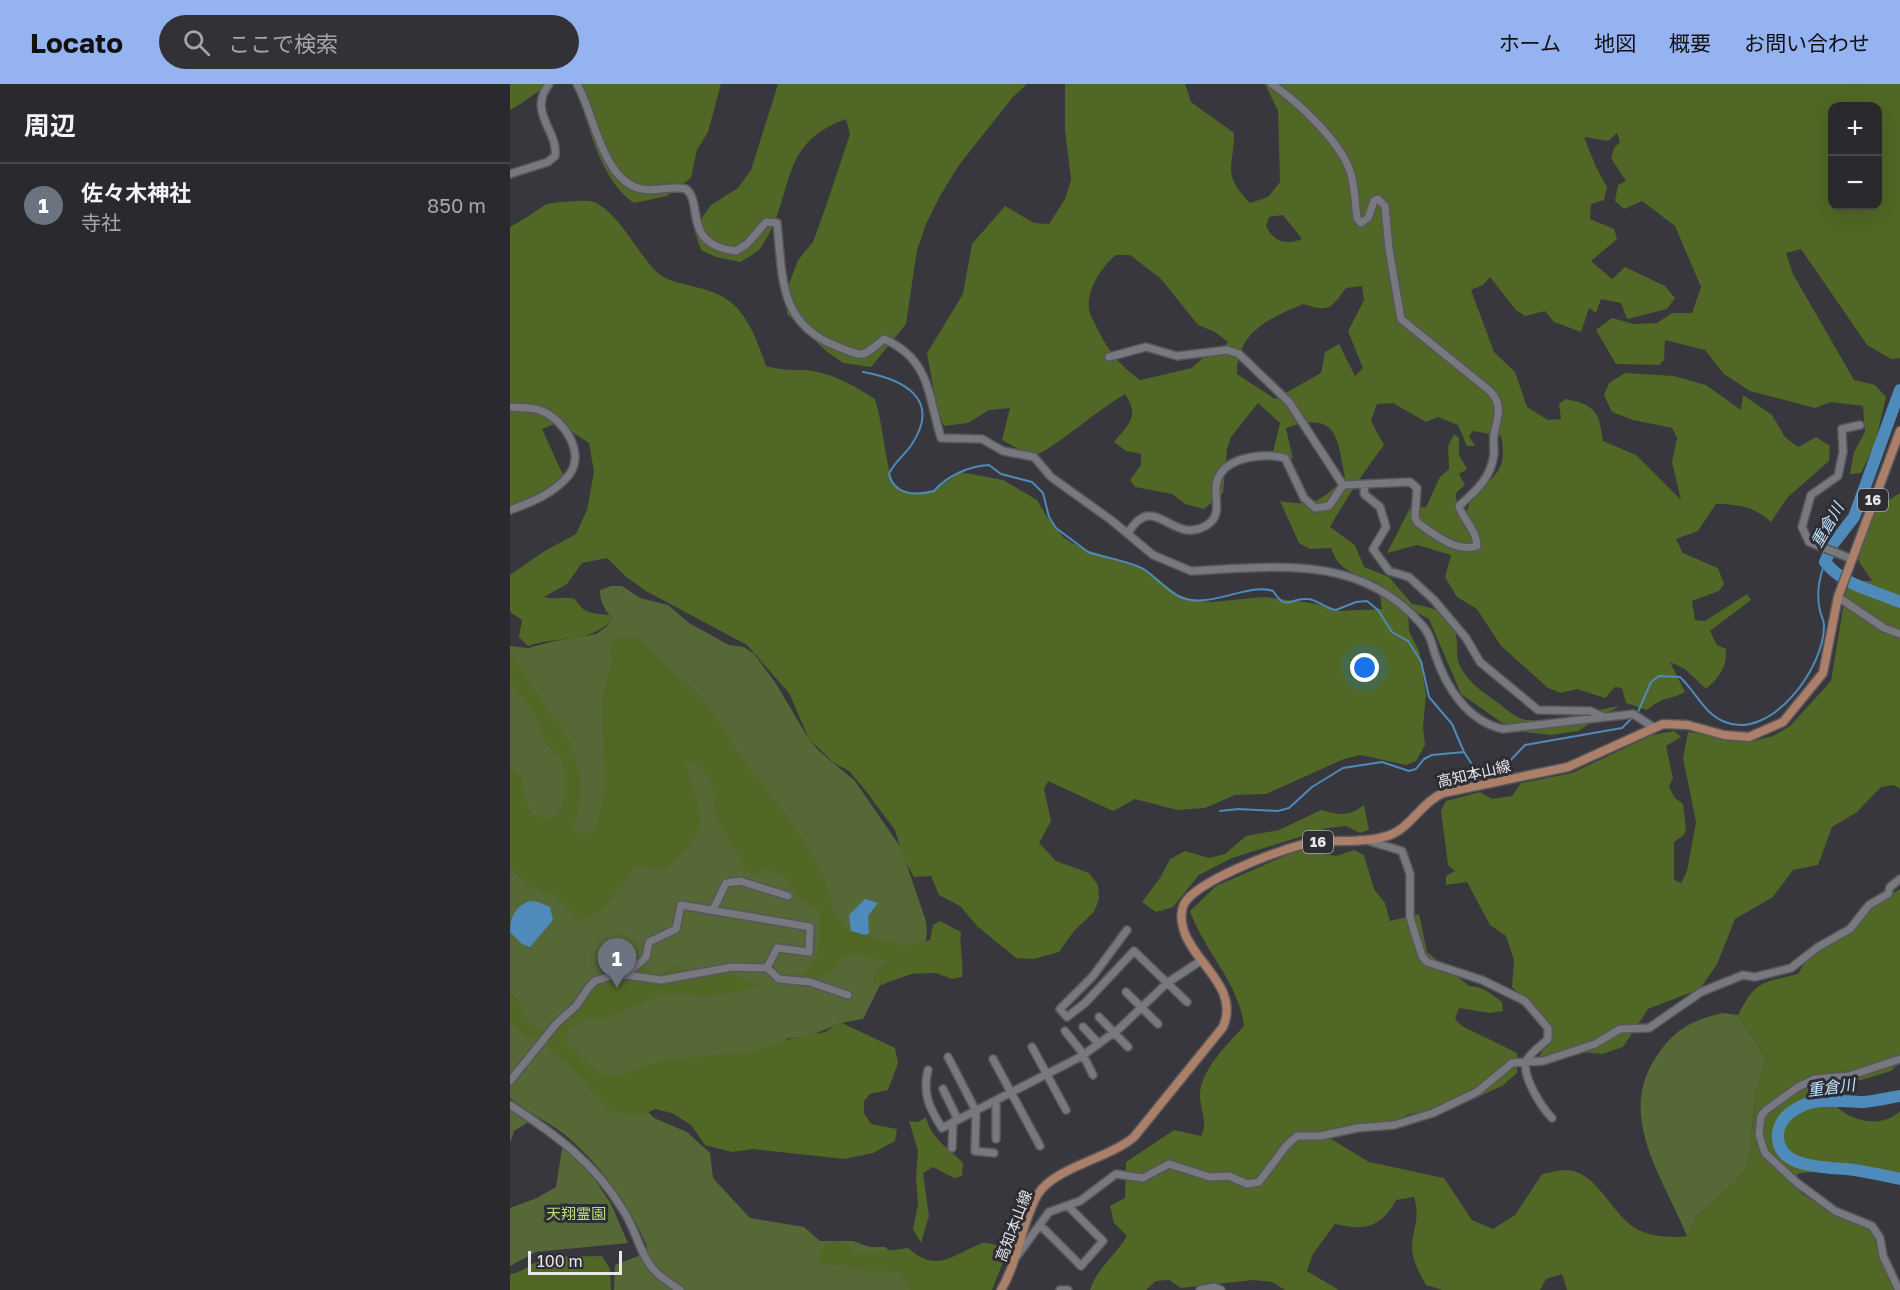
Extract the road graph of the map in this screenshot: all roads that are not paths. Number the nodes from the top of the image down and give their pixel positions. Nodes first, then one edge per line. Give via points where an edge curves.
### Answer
1 (549, 84) edge
2 (578, 84) edge
3 (1272, 84) edge
4 (510, 174) edge
5 (1109, 357) dead end
6 (510, 407) edge
7 (1860, 425) dead end
8 (1900, 431) edge
9 (1365, 484) junction
10 (1343, 485) junction
11 (510, 510) edge
12 (1128, 533) junction
13 (1852, 559) junction
14 (1840, 594) junction
15 (1900, 634) edge
16 (1607, 718) junction
17 (1653, 727) junction
18 (1364, 839) junction
19 (1900, 879) edge
20 (788, 896) dead end
21 (713, 910) junction
22 (1127, 930) dead end
23 (1202, 960) junction
24 (767, 968) junction
25 (626, 975) junction
26 (1167, 983) junction
27 (1126, 992) dead end
28 (848, 995) dead end
29 (1187, 1002) dead end
30 (1143, 1009) junction
31 (1099, 1017) dead end
32 (1158, 1024) dead end
33 (1083, 1027) dead end
34 (1065, 1031) dead end
35 (1115, 1032) junction
36 (1099, 1044) junction
37 (1032, 1047) dead end
38 (1128, 1047) dead end
39 (1082, 1056) junction
40 (948, 1057) dead end
41 (993, 1059) dead end
42 (1900, 1059) edge
43 (1527, 1060) junction
44 (928, 1070) dead end
45 (1047, 1075) junction
46 (1093, 1076) dead end
47 (510, 1081) edge
48 (943, 1089) dead end
49 (1010, 1094) junction
50 (996, 1101) junction
51 (510, 1105) edge
52 (1066, 1110) dead end
53 (976, 1111) junction
54 (1552, 1118) dead end
55 (955, 1121) junction
56 (996, 1139) dead end
57 (1040, 1146) dead end
58 (952, 1148) dead end
59 (994, 1153) dead end
60 (1069, 1207) junction
61 (1040, 1225) junction
62 (1017, 1256) junction
63 (680, 1290) edge
64 (1001, 1290) edge
65 (1060, 1290) edge
66 (1068, 1290) edge
67 (1200, 1290) edge
68 (1221, 1290) edge
69 (1899, 1290) edge

1 - 4 street via 541,105 555,156
2 - 12 street via 607,157 624,182 646,190 686,189 693,200 696,227 725,250 736,251 766,222 777,223 785,292 790,309 802,325 824,340 861,355 871,352 884,339 896,344 916,360 941,438 982,439 1003,451 1034,457 1051,477
3 - 9 street via 1311,118 1346,162 1361,223 1368,218 1374,201 1378,199 1385,206 1401,319 1490,391 1499,405 1488,475 1459,506 1462,518 1477,539 1476,546 1453,545 1418,523 1417,488 1410,482
5 - 10 street via 1146,347 1177,356 1227,350 1239,354 1289,402
6 - 11 street via 543,411 559,423 573,444 575,463 569,474 542,497
7 - 13 street via 1842,429 1838,476 1814,492 1802,520 1809,542
8 - 13 main road, 高知本山線 / 16
9 - 10 street
9 - 16 street via 1364,495 1380,507 1386,527 1373,549 1389,571 1409,577 1434,600 1466,638 1480,662 1538,710 1590,711
10 - 12 street via 1329,506 1315,508 1304,498 1285,458 1246,458 1225,469 1218,478 1217,514 1209,525 1184,531 1152,515 1136,520
12 - 16 street via 1153,555 1191,571 1289,566 1358,579 1387,594 1423,626 1458,701 1492,727
13 - 14 main road, 高知本山線 / 16
14 - 15 street via 1884,628
14 - 17 main road, 高知本山線 / 16 via 1823,673 1783,722 1749,737 1674,723
16 - 17 street via 1636,716
17 - 18 main road, 高知本山線 / 16 via 1568,766 1443,793 1432,798 1391,835
18 - 23 main road, 高知本山線 / 16 via 1299,845 1196,890 1184,905 1182,922 1188,940
18 - 43 street via 1402,851 1410,874 1410,918 1427,962 1482,980 1525,1001 1548,1028 1548,1039
19 - 43 street via 1888,894 1869,905 1850,929 1791,968 1779,973 1743,975 1701,992 1649,1028 1620,1029 1595,1044 1543,1060
20 - 21 street via 740,881 726,883
21 - 24 street via 810,927 809,952 777,948
21 - 25 street via 681,905 676,929 649,942 646,957
22 - 26 street via 1093,976 1060,1009 1066,1017 1086,1003 1134,951
23 - 26 street
23 - 62 main road, 高知本山線 / 16 via 1221,986 1227,1003 1227,1019 1220,1032 1134,1137 1056,1178 1041,1191 1033,1204
24 - 25 street via 732,967 661,980
24 - 28 street via 779,979 810,982
25 - 47 street via 595,981
26 - 29 street
26 - 30 street
27 - 30 street
30 - 32 street
30 - 35 street
31 - 35 street
33 - 36 street
34 - 39 street
35 - 36 street
35 - 38 street
36 - 39 street
37 - 45 street
39 - 45 street
39 - 46 street
40 - 53 street
41 - 49 street
42 - 69 street via 1849,1076 1815,1079 1798,1087 1761,1116 1759,1135 1765,1153 1796,1182 1835,1211 1872,1226
43 - 54 street via 1534,1093
43 - 60 street via 1512,1063 1477,1092 1433,1113 1394,1125 1297,1136 1259,1182 1247,1184 1229,1176 1210,1177 1169,1164 1143,1178 1116,1174
44 - 55 street via 924,1084 928,1104 942,1128
45 - 49 street
45 - 52 street
48 - 55 street
49 - 50 street
49 - 57 street
50 - 53 street
50 - 56 street
51 - 63 street via 590,1165 623,1208 644,1257
53 - 55 street
53 - 59 street via 975,1151
55 - 58 street
60 - 61 street via 1060,1206 1049,1212
60 - 61 street via 1104,1241 1081,1266
61 - 62 street
62 - 64 main road, 高知本山線 / 16
65 - 66 street
67 - 68 street

